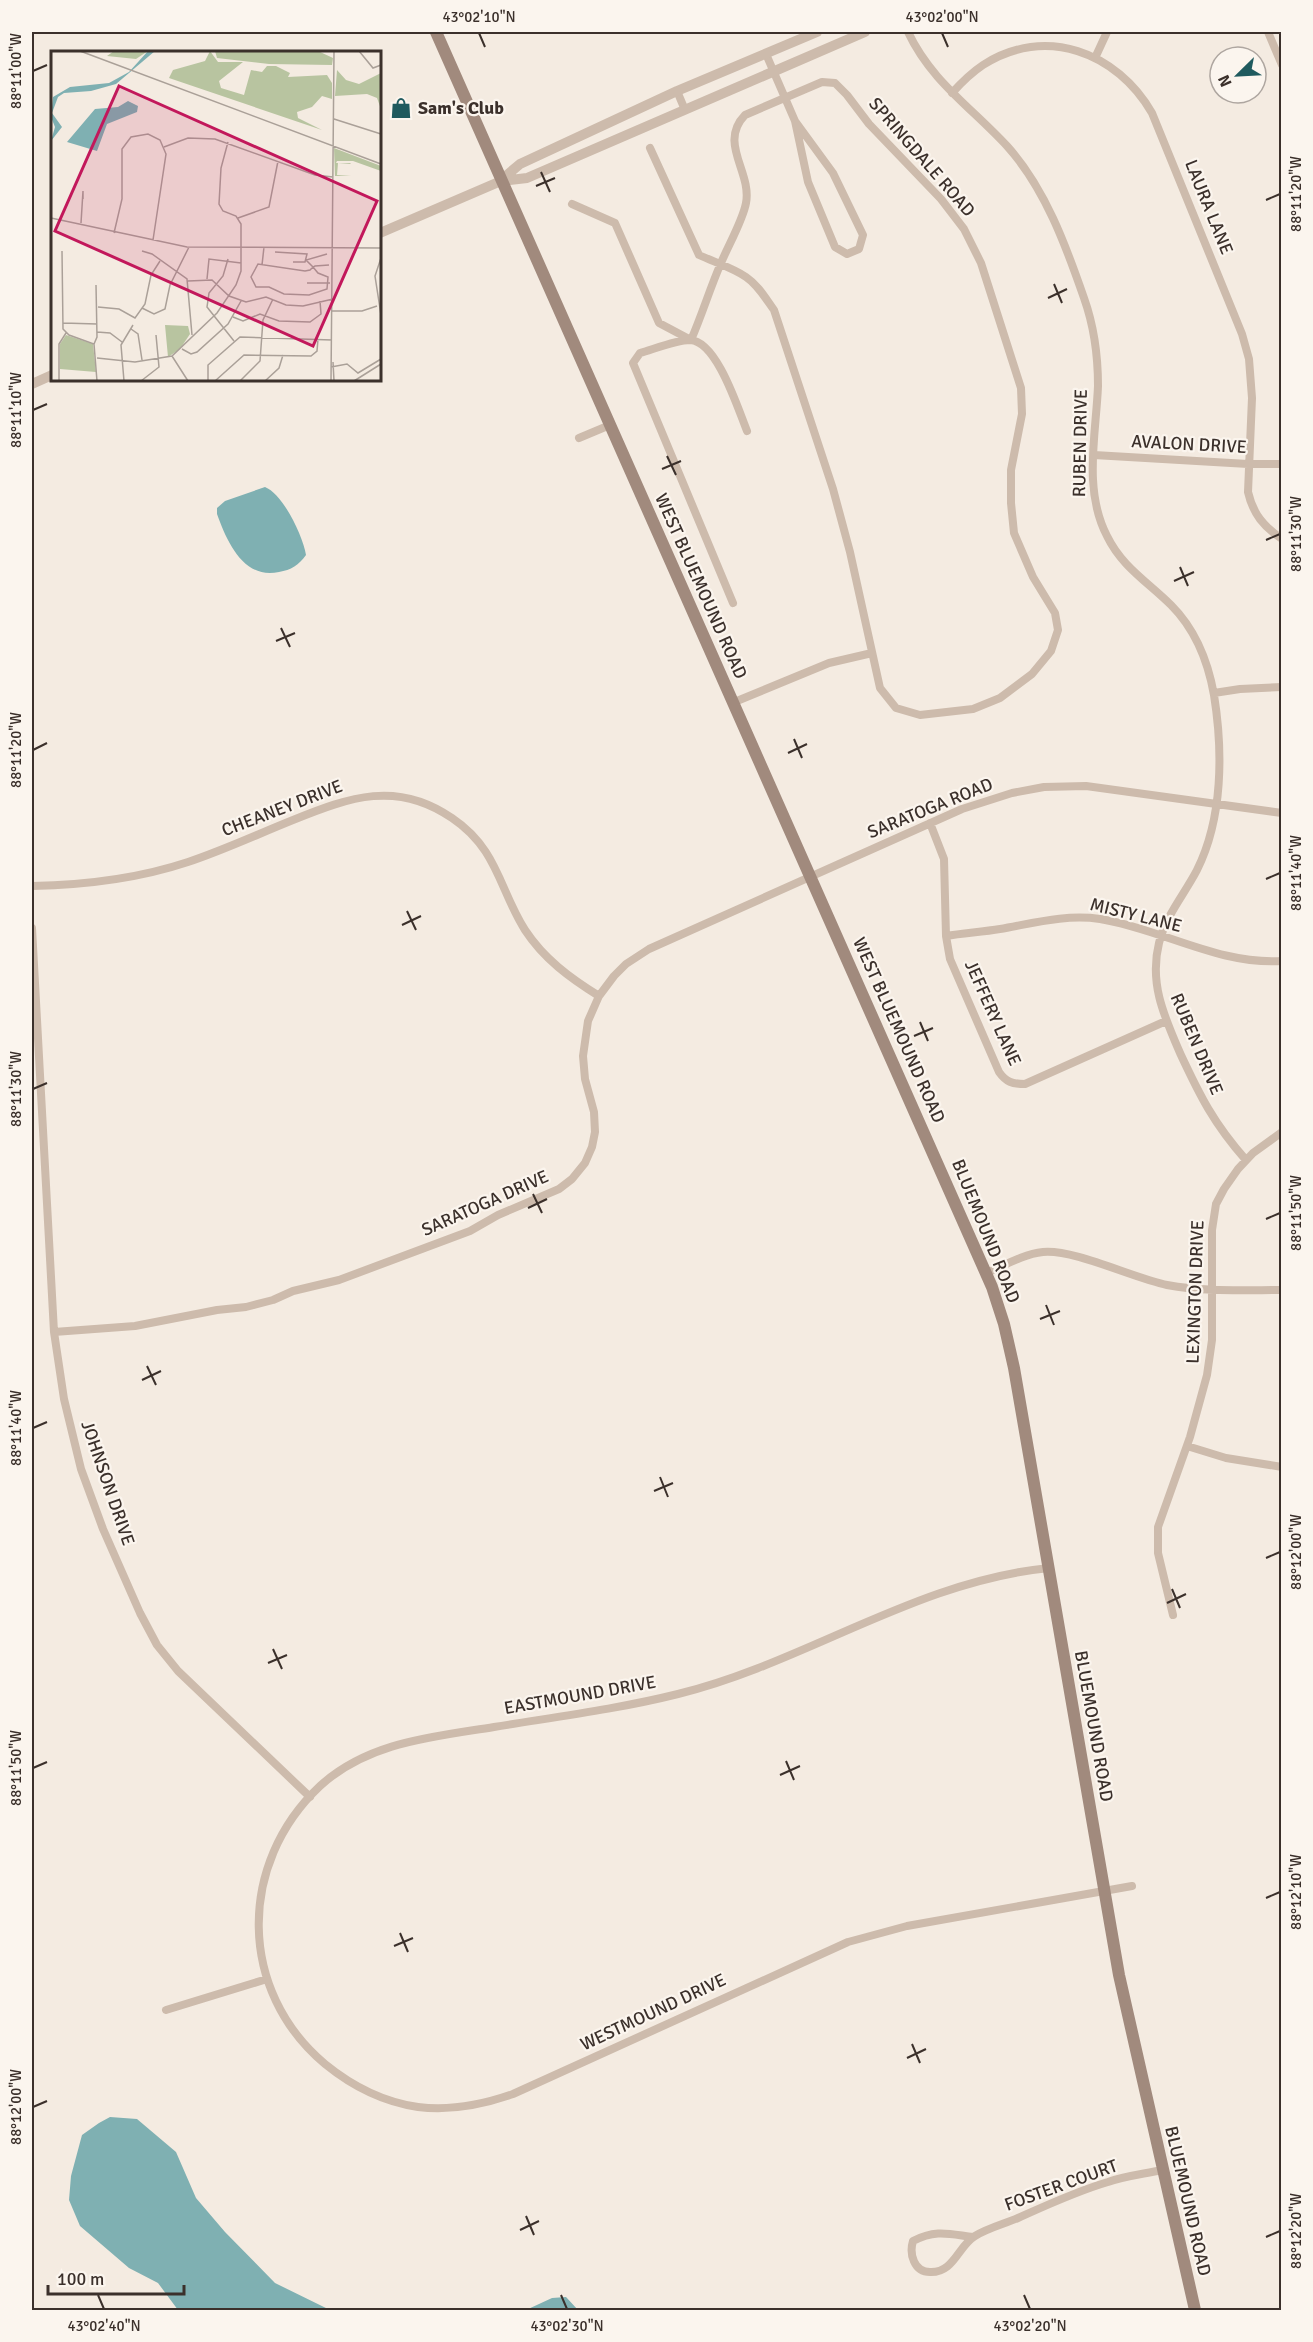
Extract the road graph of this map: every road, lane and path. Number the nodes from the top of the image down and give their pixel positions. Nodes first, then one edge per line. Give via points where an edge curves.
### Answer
1 (436, 32) edge
2 (817, 32) edge
3 (866, 32) edge
4 (908, 32) edge
5 (1107, 32) edge
6 (1268, 32) edge
7 (766, 54) junction
8 (1095, 58) junction
9 (1281, 65) edge
10 (774, 71) junction
11 (677, 92) junction
12 (952, 93) junction
13 (785, 97) junction
14 (685, 110) junction
15 (795, 121) junction
16 (651, 148) dead end
17 (501, 180) junction
18 (572, 204) dead end
19 (381, 233) edge
20 (720, 264) junction
21 (690, 340) junction
22 (51, 375) edge
23 (32, 384) edge
24 (610, 425) junction
25 (747, 431) dead end
26 (579, 438) dead end
27 (1094, 455) junction
28 (1248, 464) junction
29 (1281, 464) edge
30 (1281, 539) edge
31 (733, 603) dead end
32 (872, 653) junction
33 (1281, 687) edge
34 (1214, 693) junction
35 (732, 703) junction
36 (1215, 803) junction
37 (1281, 813) edge
38 (930, 823) junction
39 (810, 877) junction
40 (32, 886) edge
41 (32, 928) edge
42 (946, 936) junction
43 (1161, 936) junction
44 (1281, 961) edge
45 (599, 996) junction
46 (1166, 1021) junction
47 (1281, 1132) edge
48 (935, 1155) joint
49 (1246, 1161) junction
50 (987, 1273) junction
51 (1212, 1289) junction
52 (1281, 1290) edge
53 (54, 1332) junction
54 (1187, 1446) junction
55 (1281, 1467) edge
56 (1049, 1568) junction
57 (1173, 1615) dead end
58 (310, 1797) junction
59 (1132, 1886) dead end
60 (1103, 1891) junction
61 (267, 1979) junction
62 (166, 2010) dead end
63 (1162, 2170) junction
64 (973, 2237) junction
65 (1195, 2310) edge

1 - 17 main road, WEST BLUEMOUND ROAD
2 - 7 street
3 - 10 street
4 - 12 street, RUBEN DRIVE via 922,59
5 - 8 street
6 - 9 street
7 - 10 street
7 - 11 street
8 - 12 street, LAURA LANE via 1059,47 1023,48 981,66
8 - 28 street, LAURA LANE via 1128,80 1152,112 1242,334 1251,377
10 - 13 street
10 - 14 street
11 - 14 street
11 - 17 street via 520,164
12 - 27 street, RUBEN DRIVE via 1006,146 1034,182 1084,297 1097,362
13 - 15 street
13 - 20 street, SPRINGDALE ROAD via 745,115 736,124 734,138 746,203
13 - 32 street, SPRINGDALE ROAD via 822,82 835,83 941,199 964,229 981,263 1021,388 1022,414 1011,470 1014,533 1033,577 1055,613 1058,630 1051,651 1032,674 1000,698 973,709 920,715 896,708 880,688
14 - 17 street via 527,178
15 - 15 street via 808,182 835,247 847,254 859,249 863,235 833,173
16 - 20 street, SPRINGDALE ROAD via 699,255
17 - 19 street
17 - 24 main road, WEST BLUEMOUND ROAD
18 - 21 street via 615,224 659,323
20 - 21 street, SPRINGDALE ROAD
20 - 32 street, SPRINGDALE ROAD via 747,278 774,310 833,489
21 - 25 street via 704,345 718,363
21 - 31 street via 640,353 633,363
22 - 23 street
24 - 26 street
24 - 35 main road, WEST BLUEMOUND ROAD
27 - 28 street, AVALON DRIVE
27 - 34 street, RUBEN DRIVE via 1095,504 1106,536 1129,568 1172,605 1192,630 1205,657
28 - 29 street, AVALON DRIVE
28 - 30 street, LAURA LANE via 1248,492 1254,511 1263,525
32 - 35 street via 830,663
33 - 34 street
34 - 36 street, RUBEN DRIVE via 1220,758
35 - 39 main road, WEST BLUEMOUND ROAD
36 - 37 street, SARATOGA ROAD
36 - 38 street, SARATOGA ROAD via 1112,788 1044,788 987,800
36 - 43 street, RUBEN DRIVE via 1201,861
38 - 39 street, SARATOGA ROAD
38 - 42 street, JEFFERY LANE via 944,859
39 - 45 street, SARATOGA DRIVE via 649,949 621,969
39 - 48 main road, WEST BLUEMOUND ROAD
40 - 45 street, CHEANEY DRIVE via 96,882 159,871 341,801 369,796 404,798 442,812 473,835 496,866 517,915 538,947 560,969
41 - 53 street, JOHNSON DRIVE
42 - 43 street, MISTY LANE via 1073,917 1102,920
42 - 46 street, JEFFERY LANE via 955,974 999,1072 1010,1083 1025,1084
43 - 44 street, MISTY LANE via 1229,958
43 - 46 street, RUBEN DRIVE via 1156,981
45 - 53 street, SARATOGA DRIVE via 588,1021 583,1056 594,1112 592,1147 576,1174 559,1189 470,1231 273,1300 135,1326
46 - 49 street, RUBEN DRIVE via 1206,1109
47 - 49 street, LEXINGTON DRIVE
48 - 50 main road, BLUEMOUND ROAD
49 - 51 street, LEXINGTON DRIVE via 1216,1204
50 - 51 street via 1034,1254 1059,1253 1166,1285
50 - 56 main road, BLUEMOUND ROAD via 1014,1368
51 - 52 street
51 - 54 street, LEXINGTON DRIVE via 1210,1360
53 - 58 street, JOHNSON DRIVE via 64,1399 81,1469 150,1634 178,1671
54 - 55 street via 1226,1458
54 - 57 street, LEXINGTON DRIVE via 1158,1527 1160,1562
56 - 58 street, EASTMOUND DRIVE via 945,1590 764,1667 687,1692 379,1750 347,1765
56 - 60 main road, BLUEMOUND ROAD
58 - 61 street, EASTMOUND DRIVE via 283,1833 262,1891 258,1936
59 - 60 street, WESTMOUND DRIVE
60 - 61 street, WESTMOUND DRIVE via 907,1926 848,1942 513,2094 464,2107 417,2106 390,2100 345,2079 299,2039 277,2005
60 - 63 main road, BLUEMOUND ROAD
61 - 62 street
63 - 64 street, FOSTER COURT via 1109,2181
63 - 65 main road, BLUEMOUND ROAD
64 - 64 street, FOSTER COURT via 927,2234 913,2241 910,2250 921,2270 930,2272 944,2269

